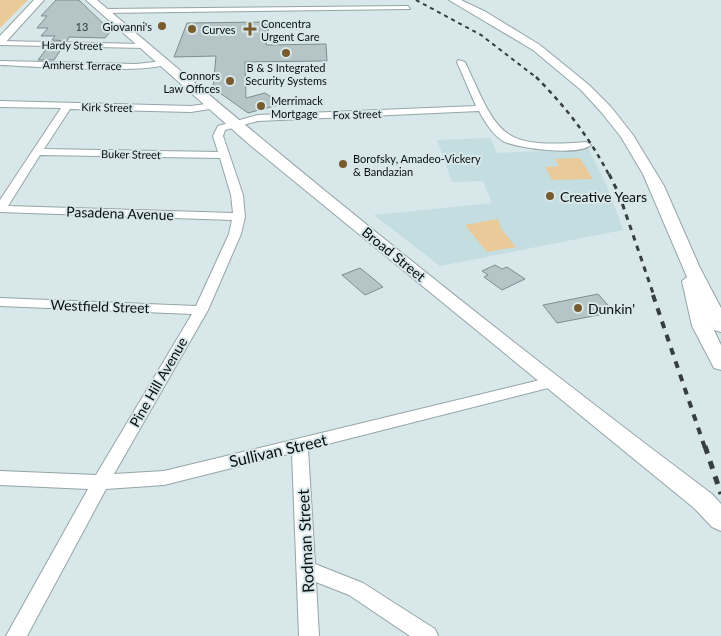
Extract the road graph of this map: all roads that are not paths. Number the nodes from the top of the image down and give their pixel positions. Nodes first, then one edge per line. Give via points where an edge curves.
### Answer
1 (39, 0) edge
2 (91, 0) edge
3 (454, 0) edge
4 (408, 8) dead end
5 (104, 12) junction
6 (0, 43) edge
7 (144, 46) junction
8 (461, 62) dead end
9 (0, 63) edge
10 (164, 63) junction
11 (0, 104) edge
12 (67, 106) junction
13 (213, 106) junction
14 (482, 108) junction
15 (233, 123) junction
16 (586, 145) dead end
17 (37, 152) junction
18 (225, 155) junction
19 (0, 209) edge
20 (239, 217) junction
21 (686, 258) junction
22 (0, 302) edge
23 (201, 310) junction
24 (721, 326) edge
25 (721, 362) edge
26 (552, 382) junction
27 (300, 446) junction
28 (0, 478) edge
29 (101, 482) junction
30 (712, 505) edge
31 (721, 520) edge
32 (307, 570) junction
33 (16, 636) edge
34 (309, 636) edge
35 (428, 636) edge

1 - 6 main road
2 - 5 main road, Broad Street
3 - 21 main road via 540,49 603,106 651,175
4 - 5 street
5 - 7 main road, Broad Street
6 - 7 street, Hardy Street
7 - 10 main road, Broad Street
8 - 14 street
9 - 10 street, Amherst Terrace via 136,66
10 - 13 main road, Broad Street
11 - 12 street, Kirk Street
12 - 13 street, Kirk Street via 191,109
12 - 17 street
13 - 15 main road, Broad Street
14 - 15 street, Fox Street via 264,118
14 - 16 street via 500,134 518,142 538,146
15 - 18 street, Pine Hill Avenue via 218,132
15 - 26 main road, Broad Street
17 - 18 street, Buker Street
17 - 19 street
18 - 20 street, Pine Hill Avenue via 235,183
19 - 20 street, Pasadena Avenue
20 - 23 street, Pine Hill Avenue via 235,234
21 - 24 main road
21 - 25 main road via 698,317
22 - 23 street, Westfield Street
23 - 29 street, Pine Hill Avenue
26 - 27 street, Sullivan Street
26 - 30 main road, Broad Street
27 - 29 street, Sullivan Street via 164,478
27 - 32 street, Rodman Street
28 - 29 street, Sullivan Street
29 - 33 street, Pine Hill Avenue
30 - 31 main road, Broad Street
32 - 34 street, Rodman Street
32 - 35 street via 356,590

